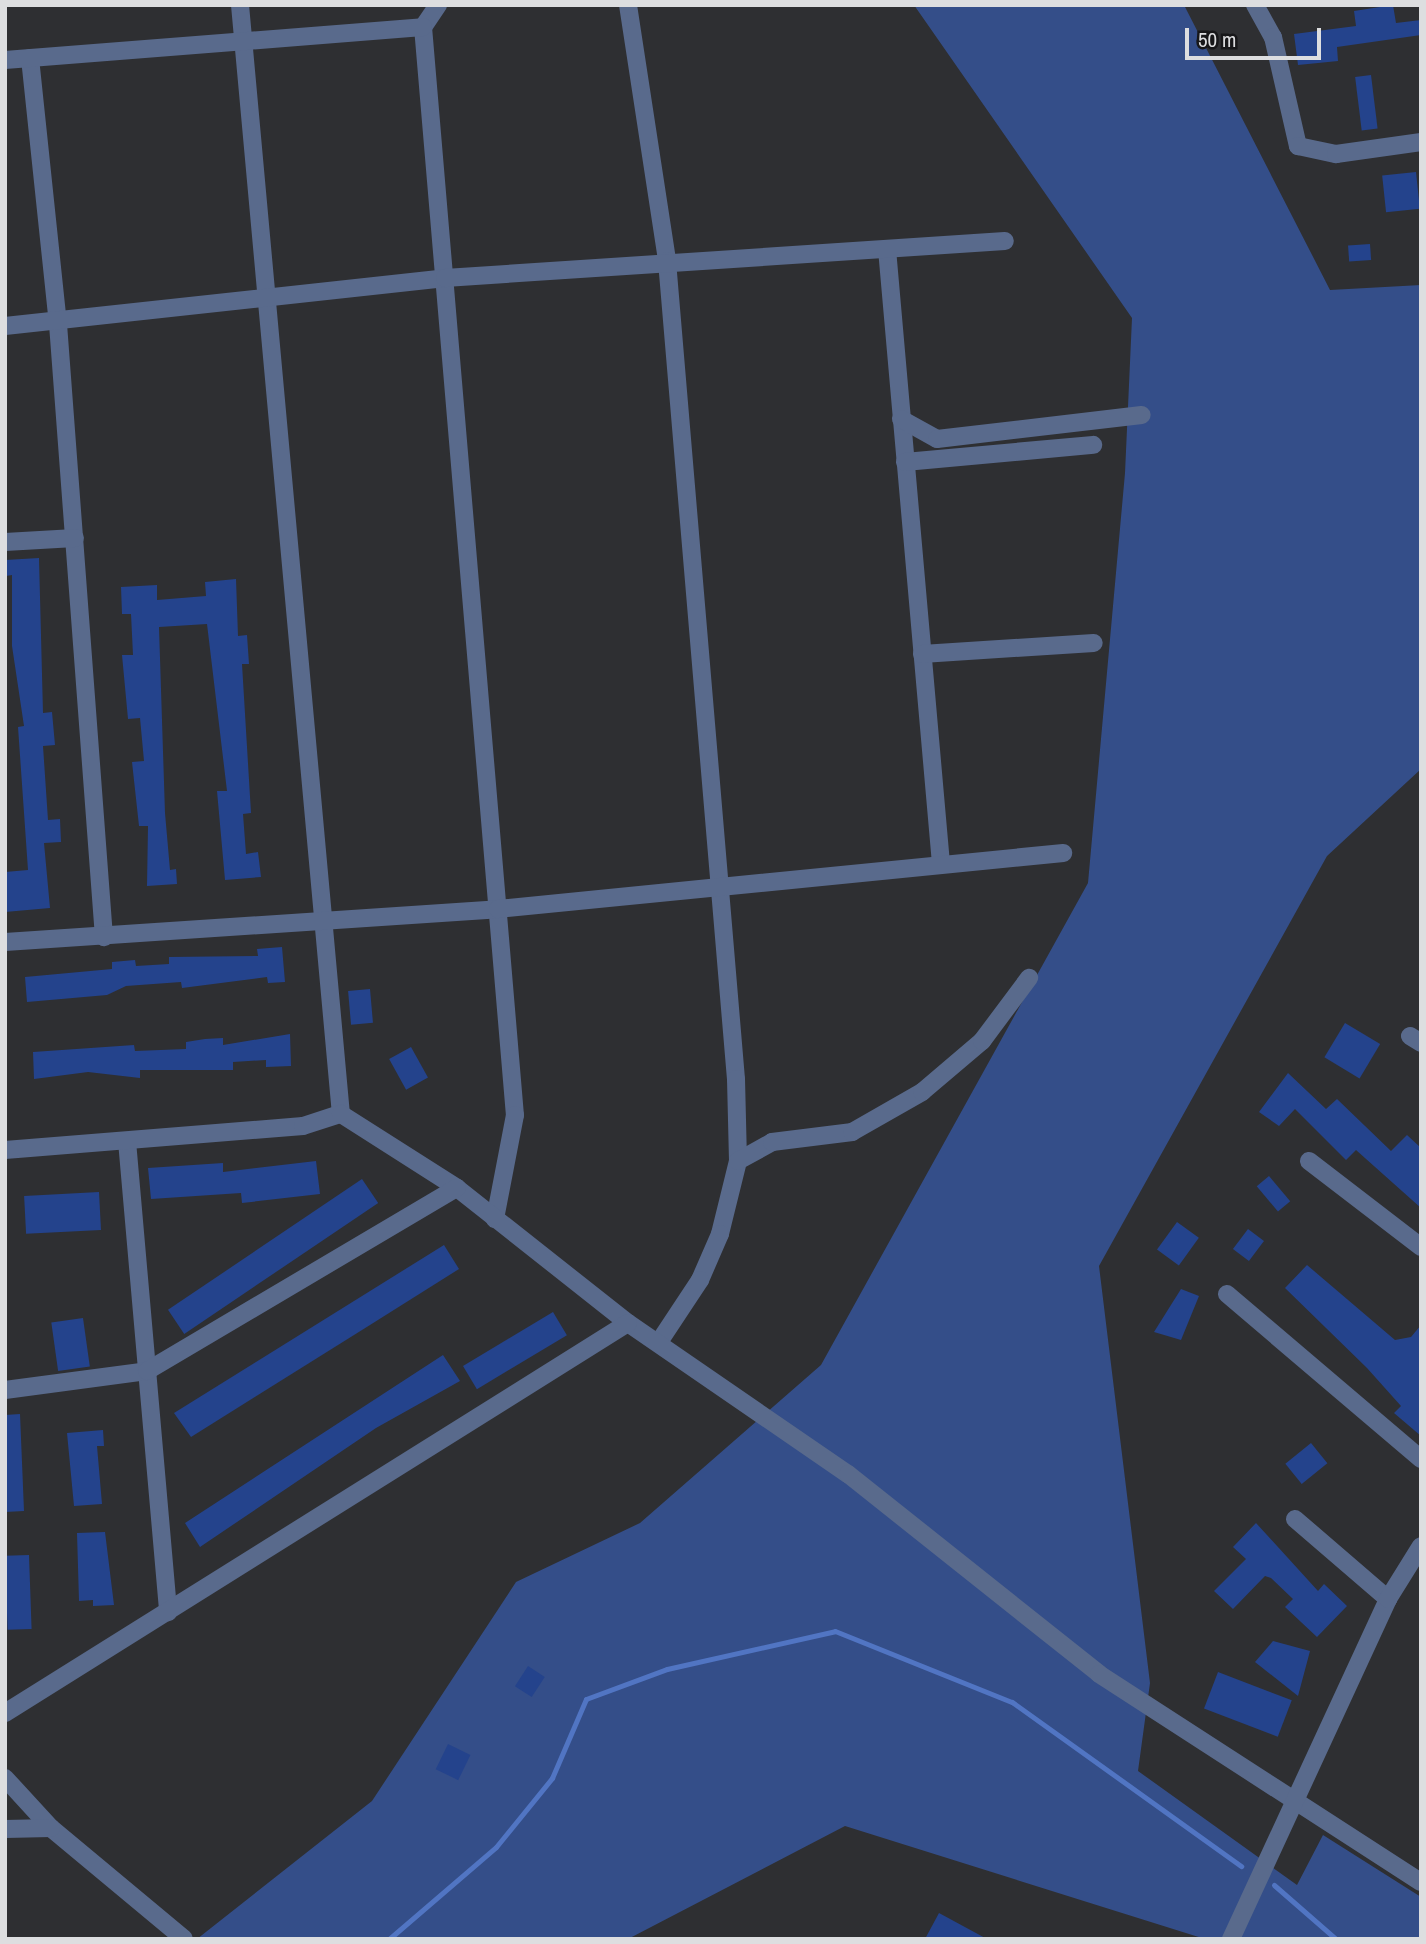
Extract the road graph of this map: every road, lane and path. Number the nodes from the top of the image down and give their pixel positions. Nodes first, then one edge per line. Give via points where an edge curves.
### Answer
1 (240, 5) edge
2 (438, 5) edge
3 (628, 5) edge
4 (1255, 5) edge
5 (423, 27) junction
6 (243, 42) junction
7 (30, 58) junction
8 (5, 60) edge
9 (1421, 142) edge
10 (1005, 241) dead end
11 (887, 250) junction
12 (667, 261) junction
13 (446, 278) junction
14 (272, 302) junction
15 (58, 324) junction
16 (5, 326) edge
17 (1142, 415) dead end
18 (901, 419) junction
19 (1093, 446) dead end
20 (905, 462) junction
21 (75, 538) junction
22 (5, 542) edge
23 (1094, 643) dead end
24 (922, 654) junction
25 (1063, 853) dead end
26 (941, 864) junction
27 (720, 888) junction
28 (498, 909) junction
29 (322, 918) junction
30 (104, 937) junction
31 (5, 942) edge
32 (1028, 978) dead end
33 (341, 1114) junction
34 (127, 1141) junction
35 (5, 1150) edge
36 (738, 1161) junction
37 (1309, 1161) dead end
38 (457, 1188) junction
39 (495, 1219) junction
40 (1421, 1247) edge
41 (1227, 1294) dead end
42 (628, 1323) junction
43 (659, 1342) junction
44 (147, 1371) junction
45 (5, 1390) edge
46 (1421, 1459) edge
47 (1295, 1519) dead end
48 (1421, 1545) edge
49 (1388, 1599) junction
50 (168, 1612) junction
51 (5, 1713) edge
52 (5, 1778) edge
53 (1296, 1803) junction
54 (51, 1828) junction
55 (5, 1829) edge
56 (1421, 1882) edge
57 (184, 1939) edge
58 (1231, 1939) edge

1 - 6 street
2 - 5 street
3 - 12 street
4 - 9 street via 1273,37 1297,146 1336,154
5 - 6 street
5 - 13 street
6 - 7 street
6 - 14 street
7 - 8 street
7 - 15 street
10 - 11 street
11 - 12 street
11 - 18 street
12 - 13 street
12 - 27 street
13 - 14 street
13 - 28 street
14 - 15 street
14 - 29 street
15 - 16 street
15 - 21 street
17 - 18 street via 937,439
18 - 20 street
19 - 20 street
20 - 24 street
21 - 22 street
21 - 30 street
23 - 24 street
24 - 26 street
25 - 26 street
26 - 27 street
27 - 28 street
27 - 36 street
28 - 29 street
28 - 39 street via 515,1115 508,1177
29 - 30 street
29 - 33 street
30 - 31 street
32 - 36 street via 982,1041 922,1092 852,1132 772,1142
33 - 34 street via 303,1126
33 - 38 street
34 - 35 street
34 - 44 street
36 - 43 street via 720,1234 700,1280
37 - 40 street
38 - 39 street
38 - 44 street
39 - 42 street
41 - 46 street
42 - 43 street
42 - 50 street
43 - 53 street via 848,1474 1099,1674
44 - 45 street
44 - 50 street
47 - 49 street
48 - 49 street
49 - 53 street
50 - 51 street
52 - 54 street
53 - 56 street
53 - 58 street
54 - 55 street
54 - 57 street

